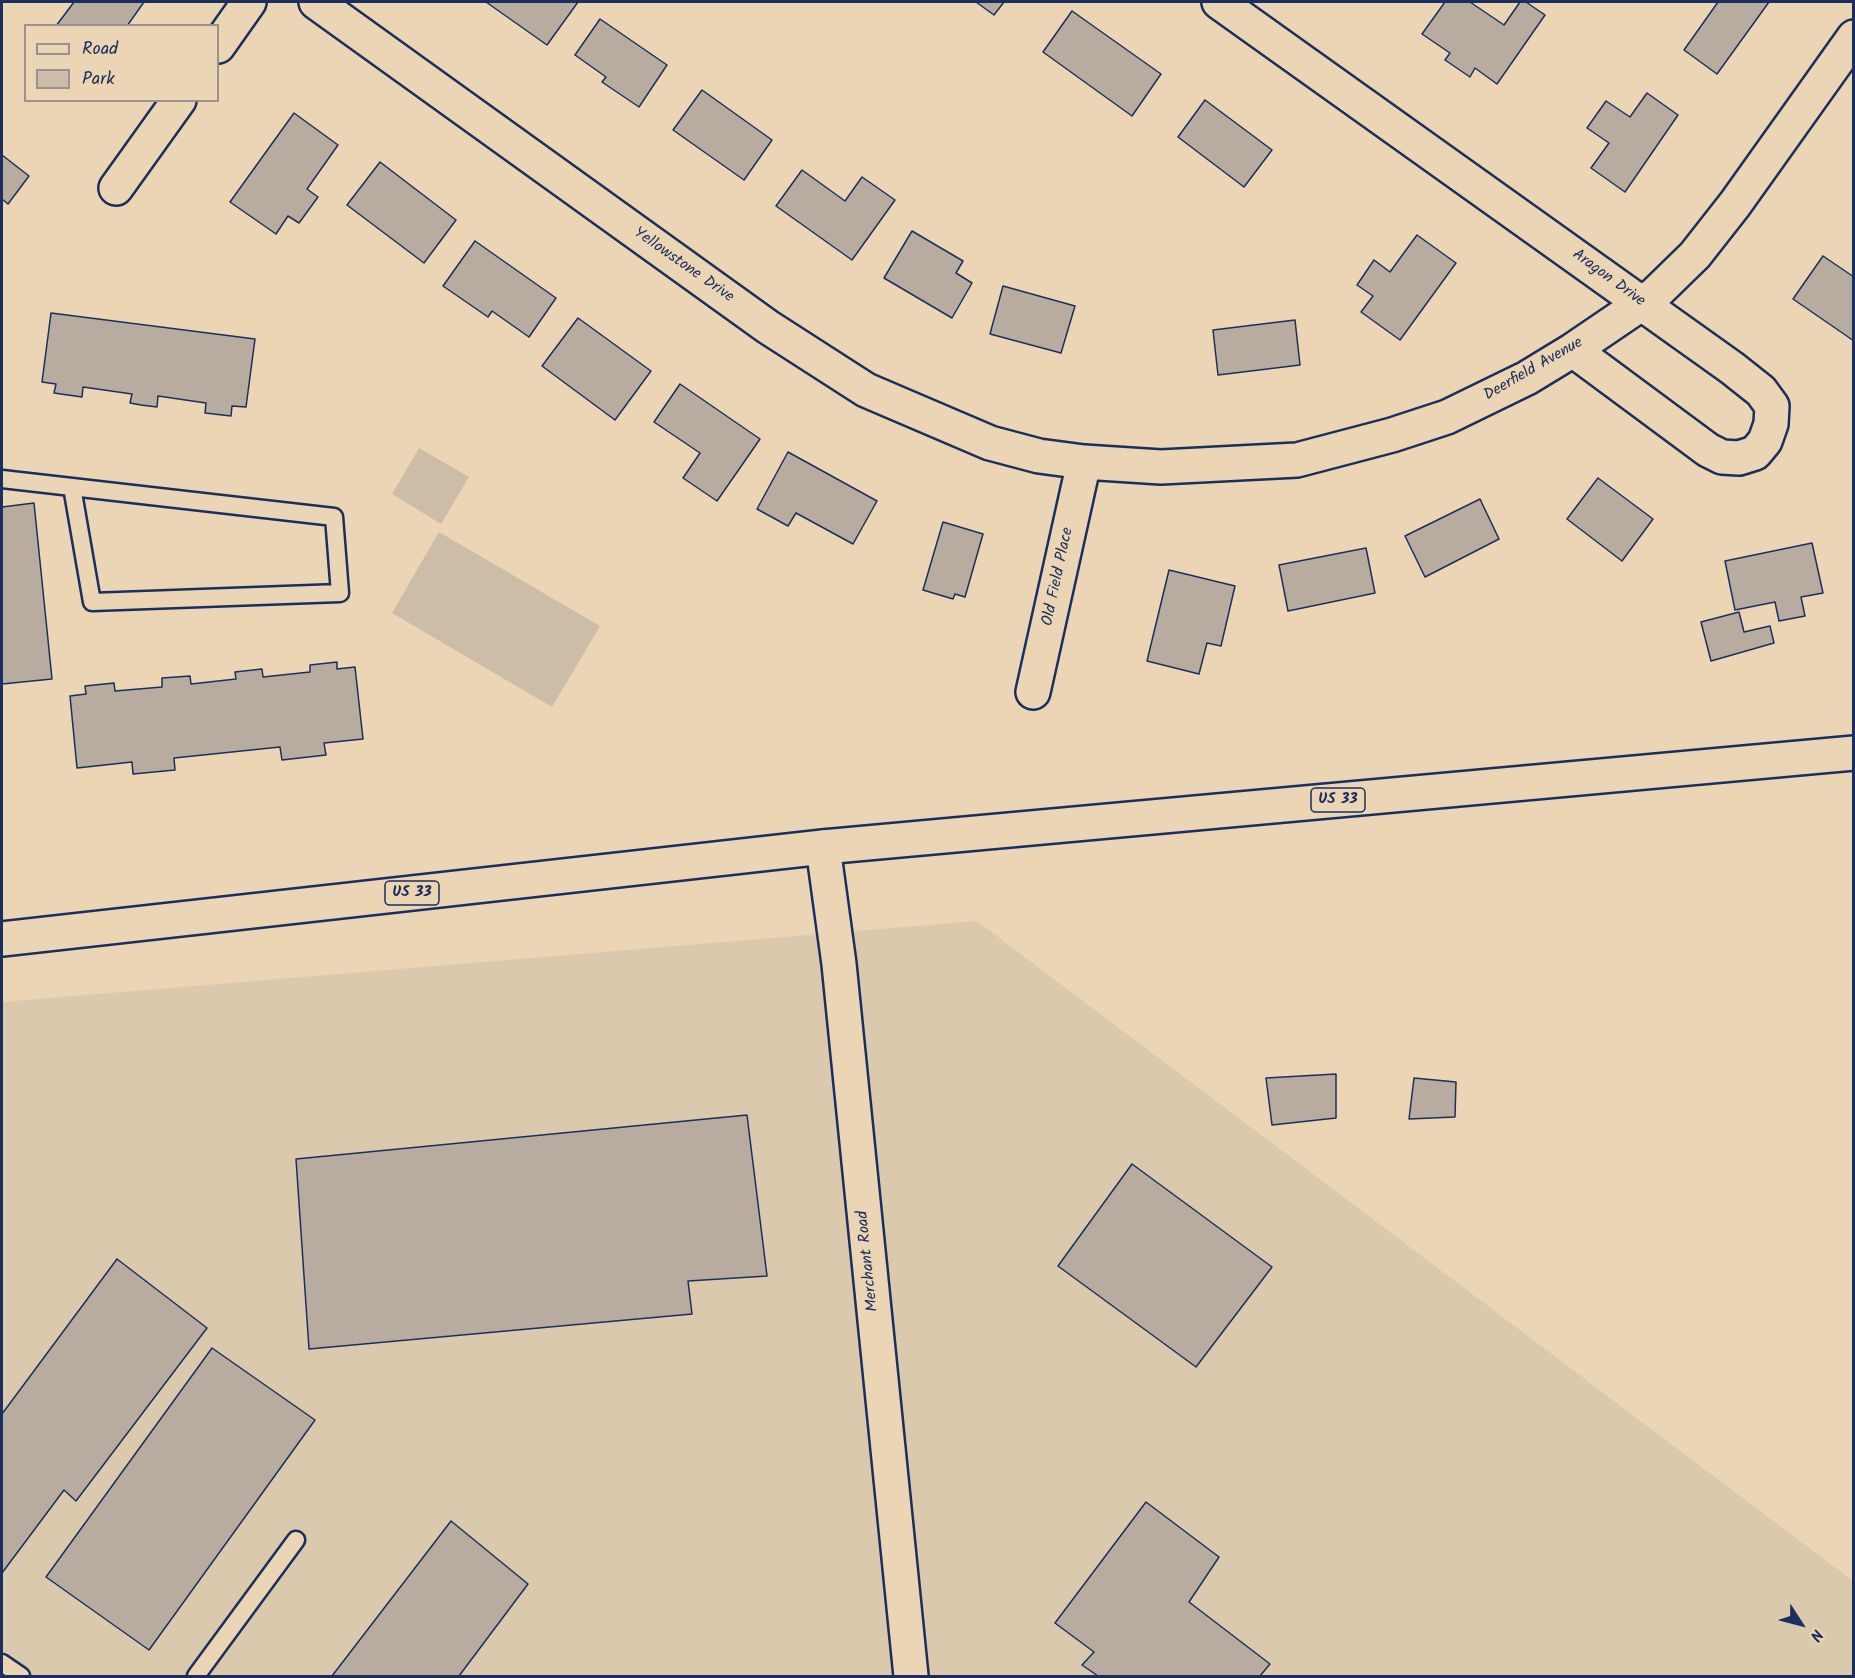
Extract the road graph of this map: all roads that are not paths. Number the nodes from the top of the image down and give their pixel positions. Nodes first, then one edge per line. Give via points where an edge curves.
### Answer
1 (249, 2) edge
2 (316, 2) edge
3 (1219, 2) edge
4 (1854, 37) edge
5 (219, 45) edge
6 (178, 102) edge
7 (116, 188) dead end
8 (1642, 303) junction
9 (1573, 350) junction
10 (1084, 462) junction
11 (2, 479) edge
12 (72, 487) junction
13 (1033, 692) dead end
14 (1854, 753) edge
15 (823, 847) junction
16 (2, 939) edge
17 (296, 1540) dead end
18 (2, 1663) edge
19 (21, 1677) edge
20 (196, 1677) edge
21 (911, 1677) edge

1 - 5 main road
2 - 10 main road, Yellowstone Drive via 768,327 866,390 990,443 1039,456
3 - 8 main road, Aragon Drive
4 - 8 main road, Deerfield Avenue via 1695,255
6 - 7 main road
8 - 9 main road, Deerfield Avenue
8 - 9 main road, Aragon Drive via 1767,398 1772,406 1771,423 1765,441 1755,453 1739,458 1722,457 1708,450
9 - 10 main road, Deerfield Avenue via 1448,417 1297,460 1161,467
10 - 13 main road, Old Field Place
11 - 12 lane
12 - 12 lane via 92,602 340,593 334,517
14 - 15 main road, US 33
15 - 16 main road, US 33
15 - 21 main road, Merchant Road via 839,964
17 - 20 lane
18 - 19 lane

